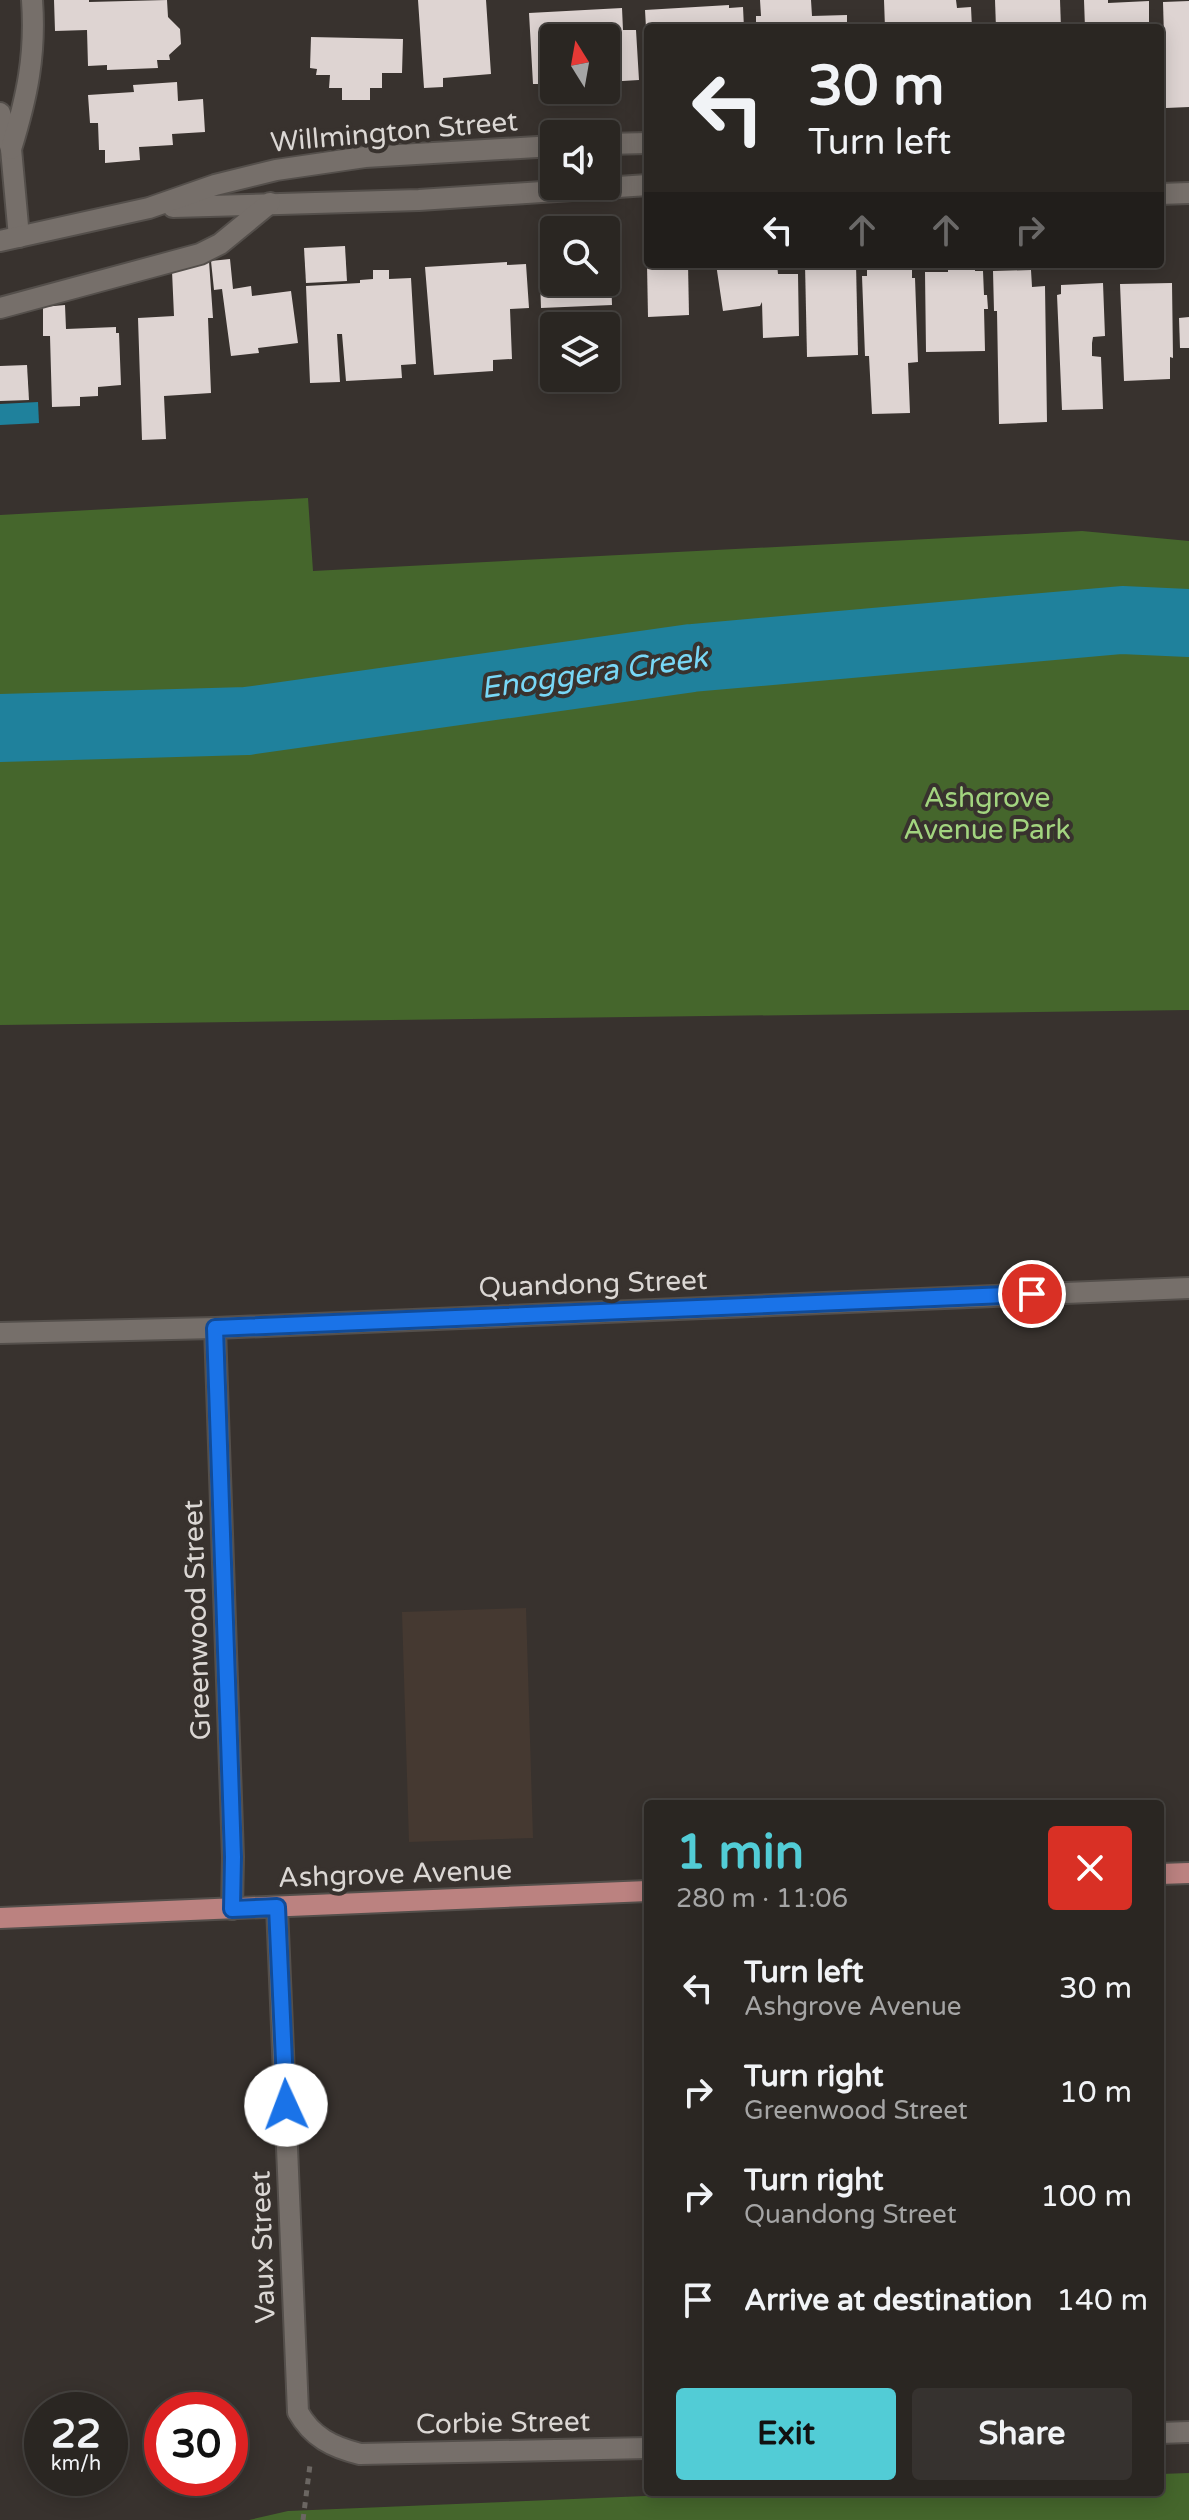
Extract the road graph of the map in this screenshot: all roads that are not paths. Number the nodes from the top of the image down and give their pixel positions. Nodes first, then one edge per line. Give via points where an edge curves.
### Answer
1 (32, 0) edge
2 (0, 113) edge
3 (644, 143) edge
4 (620, 144) edge
5 (540, 147) edge
6 (11, 149) junction
7 (644, 185) edge
8 (1189, 193) edge
9 (1164, 194) edge
10 (270, 203) junction
11 (149, 208) junction
12 (9, 239) edge
13 (0, 308) edge
14 (1189, 1288) edge
15 (215, 1328) junction
16 (0, 1333) edge
17 (1189, 1873) edge
18 (1164, 1874) edge
19 (644, 1891) edge
20 (277, 1907) junction
21 (232, 1909) junction
22 (0, 1918) edge
23 (1189, 2432) edge
24 (1164, 2433) edge
25 (644, 2448) edge
26 (360, 2454) joint

1 - 6 street via 31,70
2 - 6 street
3 - 4 street
5 - 11 street, Willmington Street via 305,165 247,176
6 - 12 street
7 - 10 street, Willmington Street
8 - 9 street
10 - 11 street, Willmington Street
10 - 13 street via 200,254
11 - 12 street, Willmington Street
14 - 15 street, Quandong Street
15 - 16 street, Quandong Street
15 - 21 street, Greenwood Street
17 - 18 main road
19 - 20 main road, Ashgrove Avenue
20 - 21 main road, Ashgrove Avenue
20 - 26 street, Vaux Street via 298,2412 318,2438
21 - 22 main road, Ashgrove Avenue
23 - 24 street
25 - 26 street, Corbie Street

